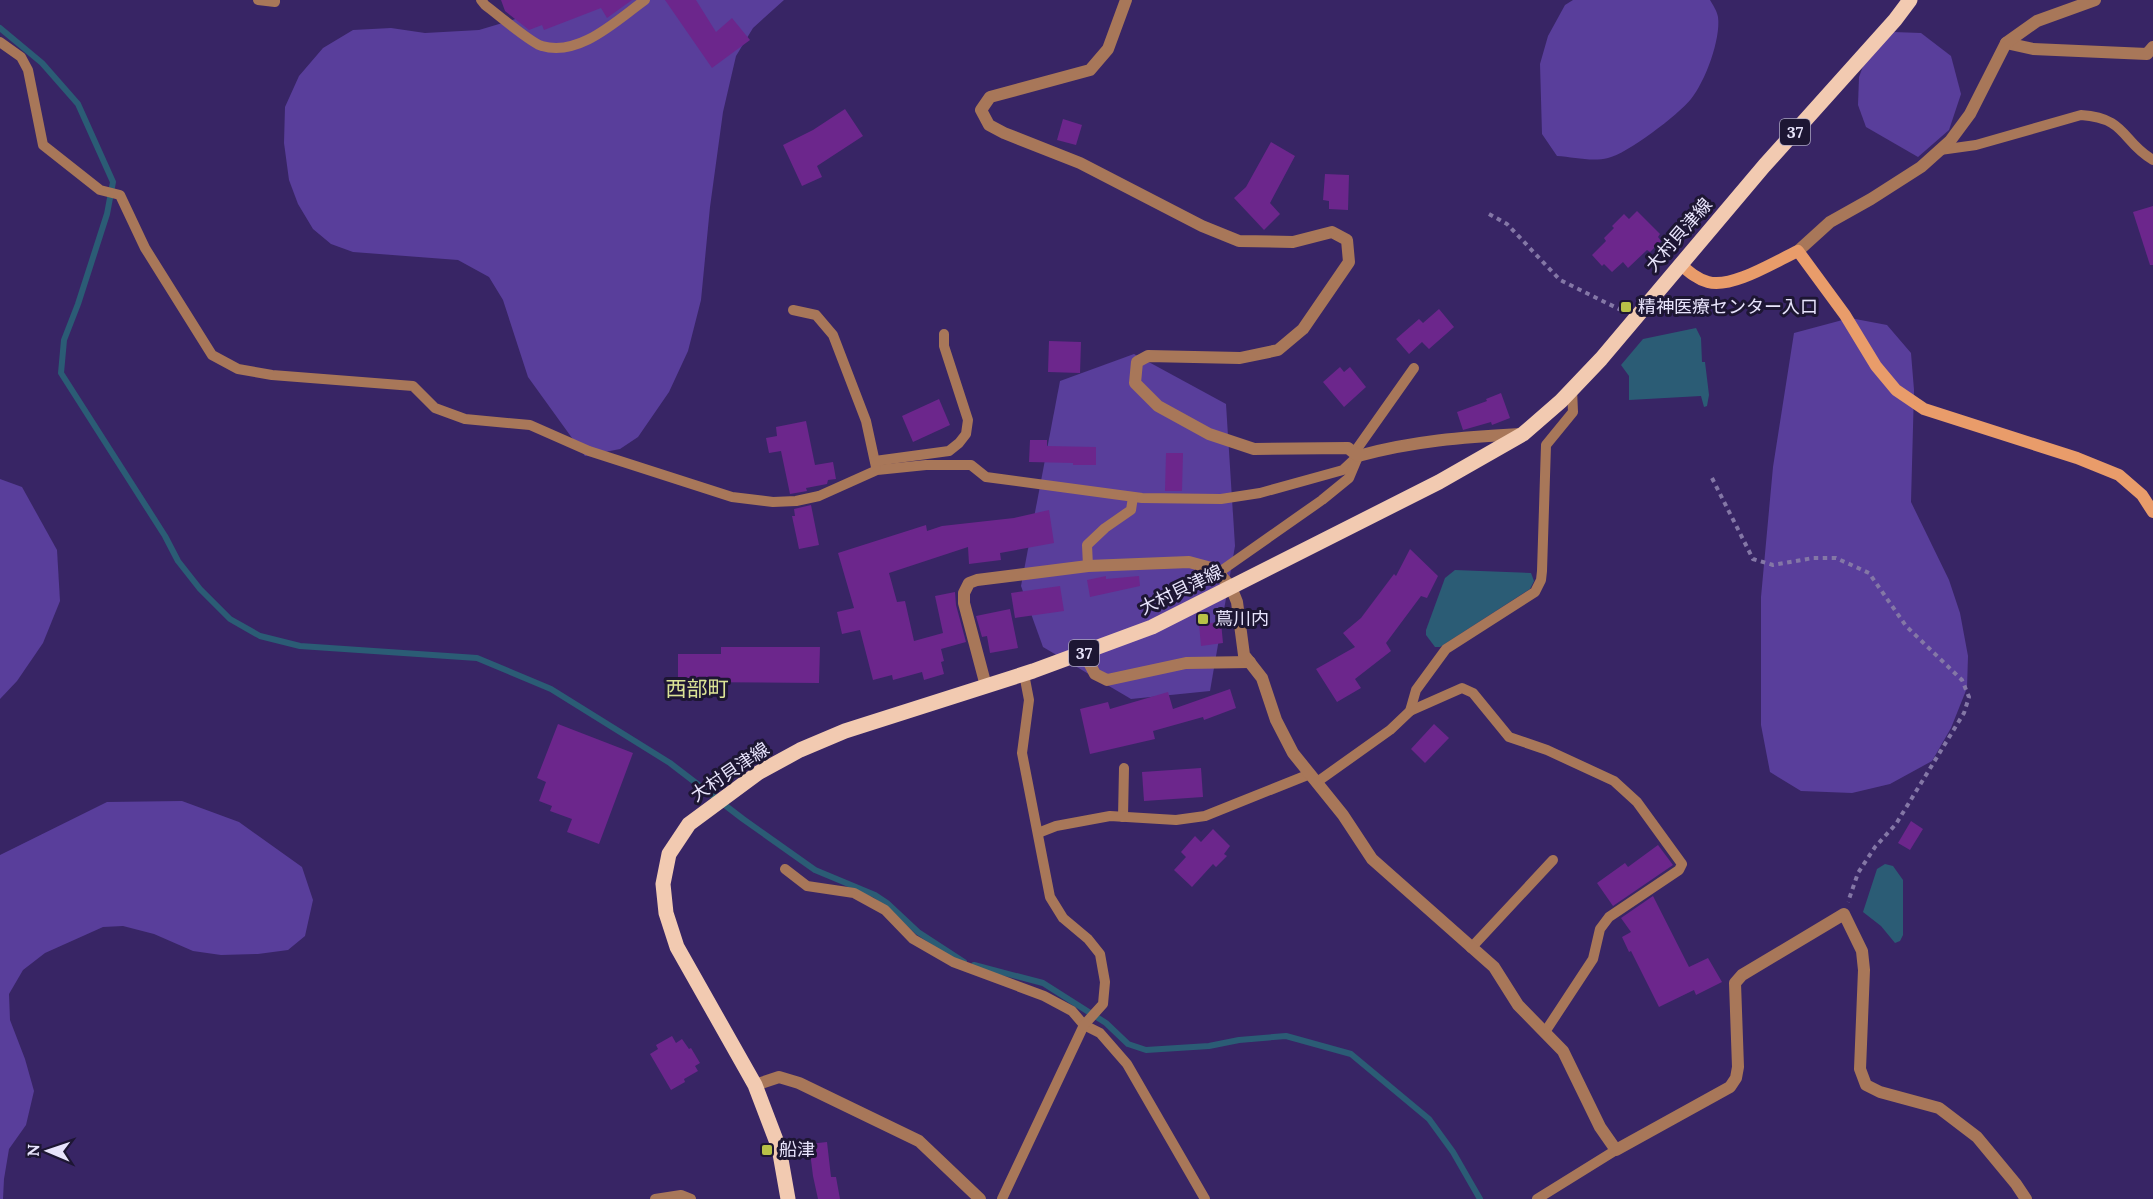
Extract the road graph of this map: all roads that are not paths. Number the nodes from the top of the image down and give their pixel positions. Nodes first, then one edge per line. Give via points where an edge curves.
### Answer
1 (258, 0) edge
2 (275, 0) edge
3 (481, 0) edge
4 (645, 0) edge
5 (1126, 0) edge
6 (1910, 0) edge
7 (2095, 0) edge
8 (0, 42) edge
9 (2006, 43) junction
10 (2153, 47) edge
11 (1940, 150) junction
12 (2153, 160) edge
13 (1798, 251) junction
14 (1680, 264) junction
15 (793, 310) dead end
16 (944, 334) dead end
17 (1414, 368) dead end
18 (1572, 389) junction
19 (1523, 434) junction
20 (1356, 454) junction
21 (876, 466) junction
22 (1133, 497) junction
23 (2153, 512) edge
24 (1088, 566) junction
25 (1218, 573) junction
26 (1231, 587) junction
27 (1084, 653) junction
28 (1250, 662) junction
29 (1024, 674) junction
30 (986, 686) junction
31 (1410, 711) junction
32 (1124, 768) dead end
33 (1314, 778) junction
34 (1123, 817) junction
35 (1038, 834) junction
36 (1553, 860) dead end
37 (785, 869) dead end
38 (1471, 948) junction
39 (1084, 1025) junction
40 (1545, 1032) junction
41 (755, 1085) junction
42 (1616, 1150) junction
43 (655, 1199) edge
44 (691, 1199) edge
45 (788, 1199) edge
46 (980, 1199) edge
47 (1002, 1199) edge
48 (1205, 1199) edge
49 (1537, 1199) edge
50 (2026, 1199) edge

1 - 2 lane
3 - 4 lane via 541,46 564,47 585,41
5 - 20 street via 1108,49 1090,70 990,97 981,110 989,125 1004,133 1080,163 1239,241 1293,242 1332,232 1347,240 1349,262 1303,329 1278,350 1240,358 1148,356 1137,362 1135,383 1158,406 1209,434 1254,449 1348,448
6 - 14 main road, 大村貝津線 / 37
7 - 9 street via 2037,21
8 - 21 lane via 21,57 28,70 43,145 100,190 120,195 145,248 212,355 238,369 413,386 435,408 465,419 530,425 589,451 732,497 796,501 819,496
9 - 10 street via 2033,49 2147,54
9 - 11 street via 1970,114
11 - 12 lane via 2081,115 2113,122
11 - 13 street via 1871,200 1830,222
13 - 14 street via 1738,280 1710,283
13 - 23 street via 1896,390 1924,409 2119,475 2142,495
14 - 18 main road, 大村貝津線 / 37
15 - 21 lane via 816,315 833,334 866,421
16 - 21 lane via 944,346 968,420 966,434 949,451
17 - 20 lane
18 - 19 main road, 大村貝津線 / 37
18 - 31 lane via 1573,412 1546,445 1542,571 1535,592 1446,649 1416,690
19 - 20 street via 1434,440
19 - 26 main road, 大村貝津線 / 37 via 1439,482
20 - 22 lane via 1343,470 1260,493 1221,499
20 - 25 lane via 1349,478
21 - 22 lane via 971,465 986,477
22 - 24 lane via 1131,510 1088,545
24 - 25 street via 1189,562
24 - 30 street via 969,583 964,603
25 - 26 street
26 - 27 main road, 大村貝津線 / 37 via 1152,627
26 - 28 street via 1237,602 1244,655
27 - 28 street via 1095,674 1107,680 1186,663
27 - 29 main road, 大村貝津線 / 37
28 - 33 street via 1262,678 1276,720 1293,753
29 - 30 main road, 大村貝津線 / 37
29 - 35 lane via 1029,700 1022,753
30 - 41 main road, 大村貝津線 / 37 via 845,731 758,772 689,824 669,854 663,884 666,913 677,947
31 - 33 lane via 1390,730
31 - 40 lane via 1462,688 1473,693 1509,737 1614,781 1637,802 1682,864 1679,870 1609,917 1600,929 1593,959
32 - 34 lane
33 - 34 lane via 1205,816 1176,820
33 - 38 street via 1372,859
34 - 35 lane via 1084,820
35 - 39 lane via 1050,897 1063,918 1100,954 1105,982 1103,1004
36 - 38 lane
37 - 39 lane via 807,886 855,893 885,910 914,939 953,962 1044,996 1071,1011
38 - 40 street via 1494,968 1518,1005
39 - 47 lane
39 - 48 lane via 1100,1033 1127,1064
40 - 42 street via 1563,1051 1600,1127
41 - 45 main road, 大村貝津線 / 37 via 779,1148
41 - 46 street via 779,1077 799,1083 919,1141
42 - 49 lane
42 - 50 street via 1730,1087 1738,1067 1735,983 1742,975 1844,914 1862,951 1860,1069 1866,1085 1939,1108 1977,1137
43 - 44 lane via 681,1195

